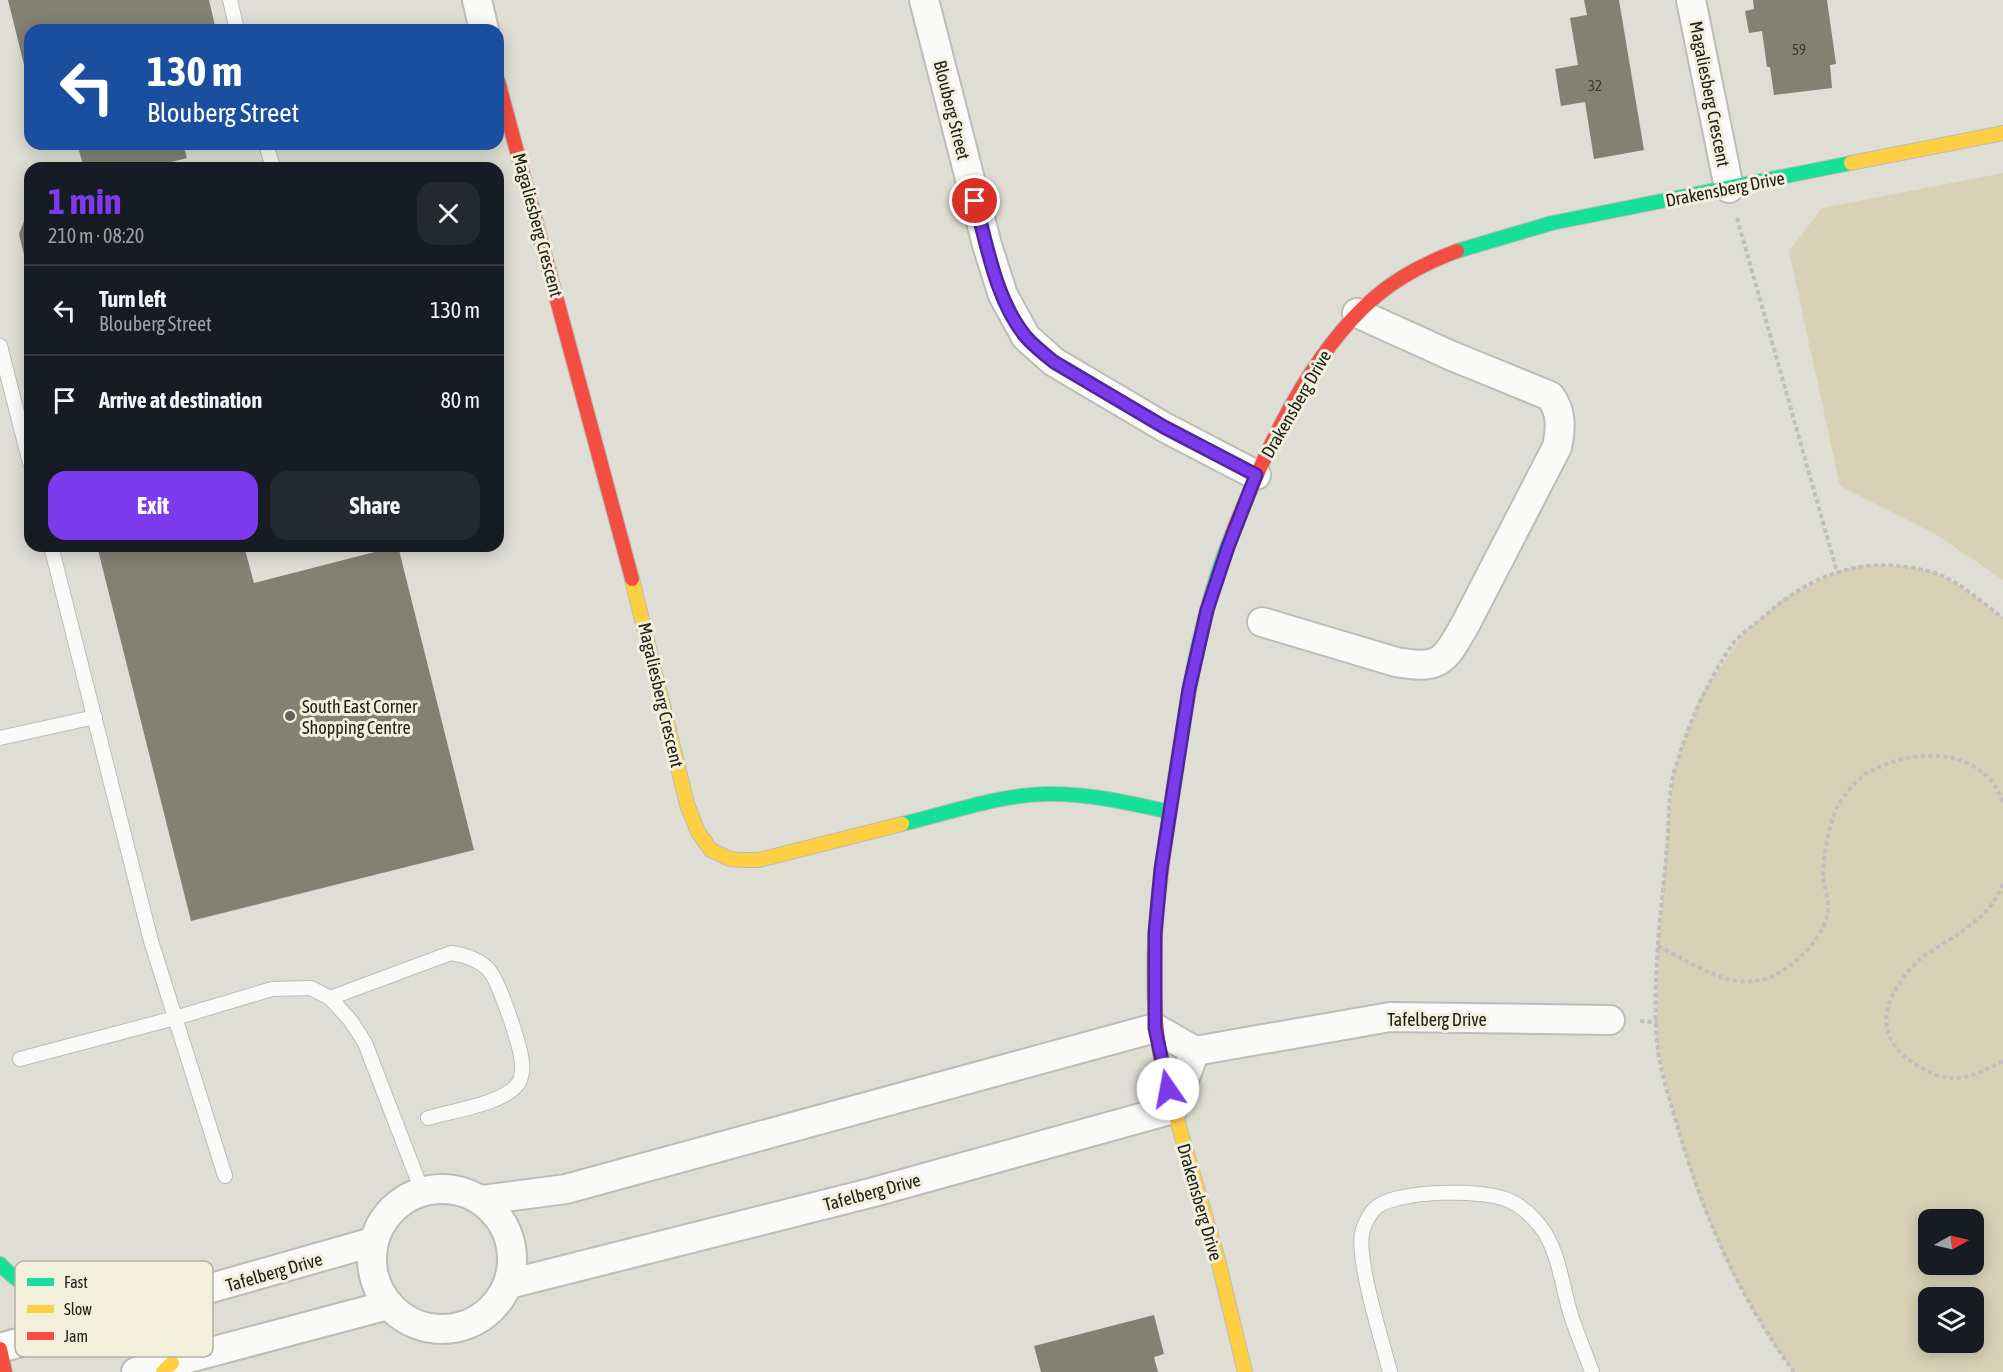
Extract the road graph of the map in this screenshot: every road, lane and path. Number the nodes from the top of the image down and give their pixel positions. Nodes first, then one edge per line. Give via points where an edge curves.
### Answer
1 (230, 0) edge
2 (477, 0) edge
3 (924, 0) edge
4 (1691, 0) edge
5 (236, 24) edge
6 (483, 24) edge
7 (504, 103) edge
8 (2003, 133) edge
9 (1729, 188) junction
10 (1357, 313) junction
11 (0, 346) edge
12 (24, 440) edge
13 (1256, 475) junction
14 (53, 552) edge
15 (1837, 572) junction
16 (2003, 618) edge
17 (1262, 622) dead end
18 (94, 717) junction
19 (0, 738) edge
20 (2003, 804) edge
21 (1170, 812) junction
22 (2003, 885) edge
23 (1658, 946) junction
24 (330, 998) junction
25 (175, 1018) junction
26 (1610, 1020) dead end
27 (1155, 1028) junction
28 (1195, 1051) junction
29 (20, 1059) dead end
30 (2003, 1061) edge
31 (1173, 1109) junction
32 (428, 1118) dead end
33 (225, 1176) dead end
34 (422, 1191) junction
35 (482, 1200) junction
36 (374, 1242) junction
37 (0, 1264) edge
38 (15, 1278) edge
39 (508, 1284) junction
40 (213, 1289) edge
41 (388, 1305) junction
42 (15, 1345) edge
43 (0, 1349) edge
44 (213, 1354) edge
45 (203, 1357) edge
46 (167, 1367) edge
47 (5, 1372) edge
48 (136, 1372) edge
49 (1245, 1372) edge
50 (1390, 1372) edge
51 (1592, 1372) edge
52 (1794, 1372) edge

1 - 5 lane
2 - 6 street
3 - 13 street, Blouberg Street via 987,245 1003,295 1026,337 1054,362 1164,427
4 - 9 street, Magaliesberg Crescent
7 - 21 street, Magaliesberg Crescent via 640,607 687,804 696,830 711,852 740,861 759,860 1003,799 1047,794 1118,800
8 - 9 street, Drakensberg Drive
9 - 10 street, Drakensberg Drive via 1488,239 1440,257 1396,280
9 - 15 path
10 - 13 street, Drakensberg Drive via 1326,349
10 - 17 street via 1550,396 1560,416 1557,447 1465,625 1441,661 1415,665 1396,662
11 - 12 lane
13 - 21 street, Drakensberg Drive via 1207,610 1189,689
14 - 18 lane
15 - 16 path via 1860,566 1898,565 1938,574
15 - 23 path via 1820,577 1782,600 1734,641 1699,699 1673,775
18 - 19 lane
18 - 25 lane via 151,941
20 - 23 path via 1984,773 1957,758 1930,754 1899,759 1865,774 1837,807 1827,842 1823,876 1828,908 1822,931 1783,972 1755,982 1725,979
21 - 27 street, Drakensberg Drive via 1155,933
22 - 30 path via 1986,914 1920,959 1898,987 1885,1013 1887,1032 1899,1053 1939,1076 1960,1079
23 - 52 path via 1658,1045 1695,1188 1731,1271 1769,1338
24 - 25 lane via 311,988 272,989
24 - 32 lane via 451,953 468,956 489,970 502,995 522,1064 520,1082 512,1092 490,1101
24 - 34 lane via 365,1043
25 - 29 lane
25 - 33 lane
26 - 28 street, Tafelberg Drive via 1390,1017
27 - 28 street
27 - 31 street, Drakensberg Drive
27 - 35 street via 566,1189
28 - 31 street
31 - 39 street, Tafelberg Drive via 874,1192
31 - 49 street, Drakensberg Drive
34 - 35 street via 457,1189
34 - 36 street via 405,1199 385,1217
35 - 39 street via 499,1216 510,1238 513,1261
36 - 40 street, Tafelberg Drive
36 - 41 street via 374,1275
37 - 38 street
39 - 41 street via 483,1317 444,1330 423,1328
41 - 44 street
42 - 43 street, Tafelberg Drive
43 - 47 street
45 - 46 street
46 - 48 street
50 - 51 lane via 1365,1271 1362,1233 1367,1218 1378,1206 1406,1196 1460,1192 1508,1200 1541,1227

